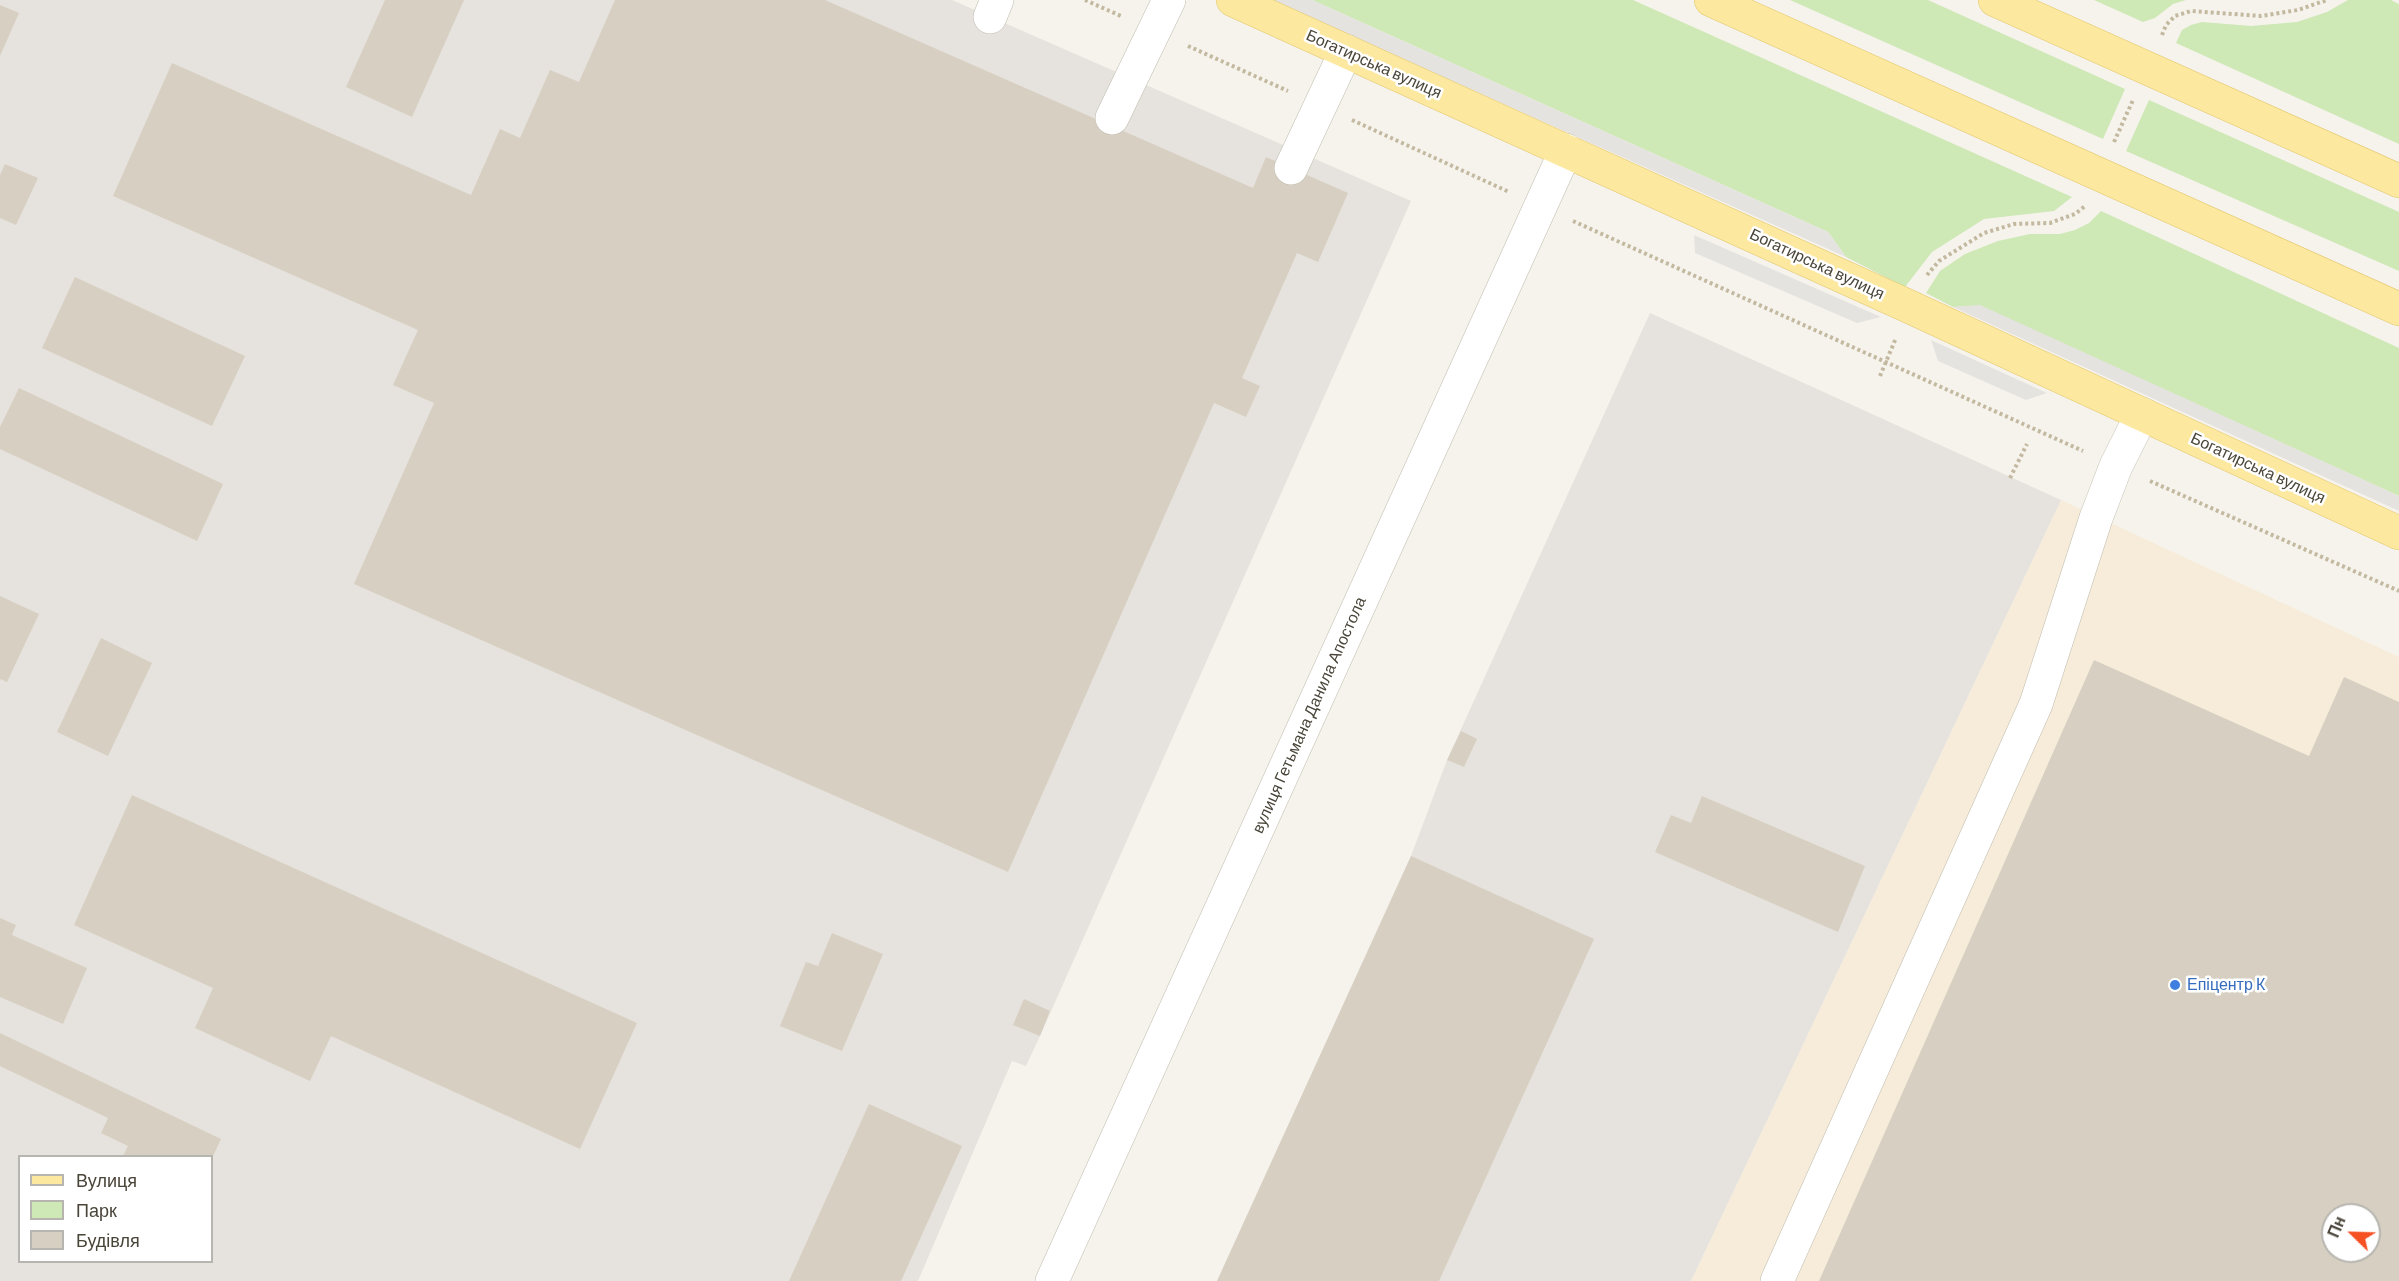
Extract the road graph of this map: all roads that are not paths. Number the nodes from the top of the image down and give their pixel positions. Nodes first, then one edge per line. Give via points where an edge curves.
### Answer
1 (1169, 0) edge
2 (1233, 0) edge
3 (1711, 0) edge
4 (1995, 0) edge
5 (1346, 51) junction
6 (1112, 118) dead end
7 (1566, 150) junction
8 (1291, 168) dead end
9 (2399, 181) edge
10 (2399, 309) edge
11 (2142, 414) junction
12 (2399, 533) edge
13 (1052, 1281) edge
14 (1777, 1281) edge

1 - 6 street
2 - 5 main road, Богатирська вулиця
3 - 10 main road
4 - 9 main road
5 - 7 main road, Богатирська вулиця
5 - 8 street
7 - 11 main road, Богатирська вулиця
7 - 13 street, вулиця Гетьмана Данила Апостола
11 - 12 main road, Богатирська вулиця
11 - 14 street via 2116,466 2036,704

